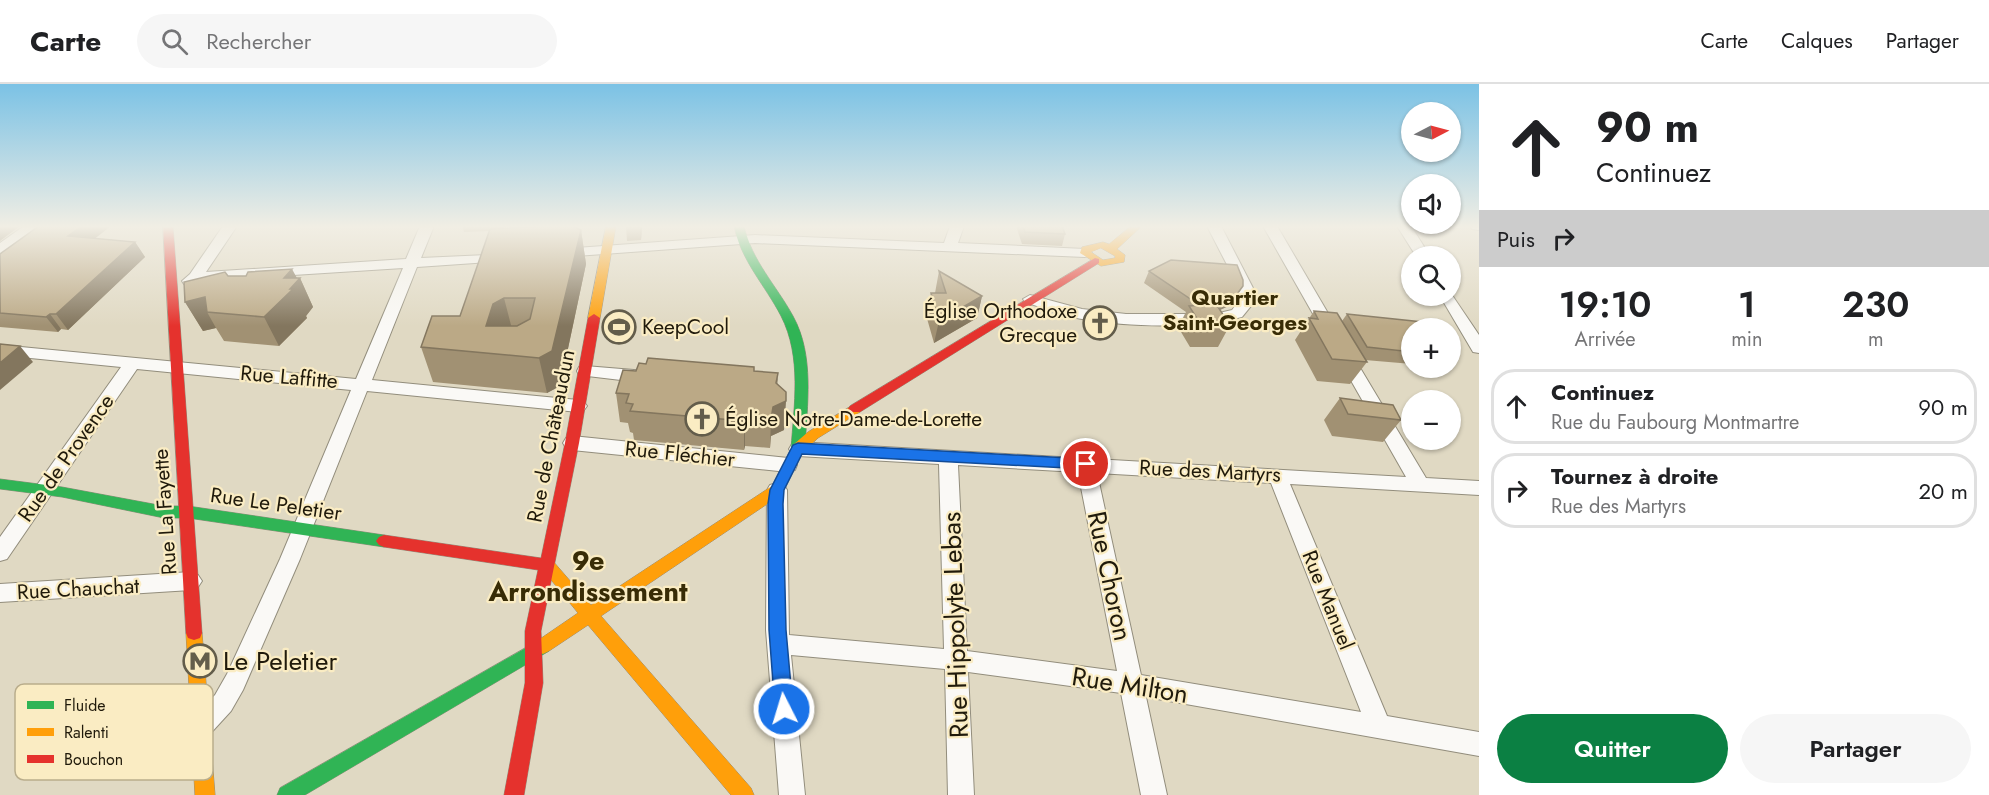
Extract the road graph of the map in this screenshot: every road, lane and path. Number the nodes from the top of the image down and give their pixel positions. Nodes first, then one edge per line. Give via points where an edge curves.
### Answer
1 (170, 259) edge
2 (208, 259) edge
3 (413, 259) edge
4 (469, 259) edge
5 (604, 259) edge
6 (755, 259) edge
7 (1087, 259) edge
8 (1095, 259) edge
9 (1120, 259) edge
10 (1232, 259) edge
11 (1289, 259) edge
12 (411, 263) junction
13 (195, 278) junction
14 (171, 291) junction
15 (1030, 299) junction
16 (1453, 306) edge
17 (1479, 348) edge
18 (0, 350) edge
19 (132, 363) junction
20 (177, 367) junction
21 (585, 371) junction
22 (668, 379) edge
23 (361, 385) junction
24 (578, 406) junction
25 (572, 443) junction
26 (798, 448) junction
27 (948, 456) junction
28 (1086, 464) junction
29 (788, 465) junction
30 (1276, 475) junction
31 (0, 484) edge
32 (1420, 484) junction
33 (1479, 488) edge
34 (45, 490) junction
35 (777, 490) junction
36 (188, 512) junction
37 (303, 528) junction
38 (0, 553) edge
39 (547, 565) junction
40 (191, 581) junction
41 (0, 594) edge
42 (591, 615) junction
43 (778, 644) junction
44 (534, 651) junction
45 (956, 660) junction
46 (197, 684) edge
47 (1133, 684) junction
48 (213, 713) edge
49 (1379, 726) junction
50 (1479, 744) edge
51 (204, 780) edge
52 (205, 795) edge
53 (287, 795) edge
54 (514, 795) edge
55 (744, 795) edge
56 (792, 795) edge
57 (961, 795) edge
58 (1154, 795) edge

1 - 14 street, Rue La Fayette
2 - 13 street
3 - 12 street
4 - 12 street
5 - 21 street, Rue de Châteaudun
6 - 26 street via 792,327 801,363 793,390
7 - 15 street
8 - 9 street via 1106,264
10 - 15 street via 1246,288 1247,301 1237,314 1215,319 1126,319 1081,314
11 - 32 street
12 - 13 street
12 - 23 street
13 - 14 street
14 - 20 street, Rue La Fayette
15 - 26 street via 822,429
16 - 17 street
18 - 19 street, Rue Laffitte
19 - 20 street, Rue Laffitte
19 - 34 street, Rue de Provence
20 - 23 street, Rue Laffitte
20 - 36 street, Rue La Fayette
21 - 22 street
21 - 24 street, Rue de Châteaudun
23 - 24 street, Rue Laffitte
23 - 37 street
24 - 25 street, Rue de Châteaudun
25 - 29 street, Rue Fléchier
25 - 39 street, Rue de Châteaudun
26 - 27 street, Rue des Martyrs
26 - 29 street
27 - 28 street, Rue des Martyrs
27 - 45 street, Rue Hippolyte Lebas
28 - 30 street, Rue des Martyrs
28 - 47 street, Rue Choron
29 - 35 street
30 - 32 street, Rue des Martyrs
30 - 49 street, Rue Manuel
31 - 34 street, Rue Le Peletier
32 - 33 street, Rue des Martyrs
34 - 36 street, Rue Le Peletier via 164,512
34 - 38 street, Rue de Provence
35 - 42 street
35 - 43 street
36 - 37 street, Rue Le Peletier
36 - 40 street, Rue La Fayette
37 - 39 street, Rue Le Peletier
37 - 48 street via 235,682
39 - 42 street
39 - 44 street, Rue de Châteaudun
40 - 41 street, Rue Chauchat
40 - 46 street, Rue La Fayette
42 - 44 street
42 - 55 street
43 - 45 street, Rue Milton
43 - 56 street
44 - 53 street
44 - 54 street, Rue de Châteaudun via 534,683
45 - 47 street, Rue Milton
45 - 57 street, Rue Hippolyte Lebas
47 - 49 street, Rue Milton
47 - 58 street, Rue Choron
49 - 50 street, Rue Milton
51 - 52 street, Rue La Fayette

